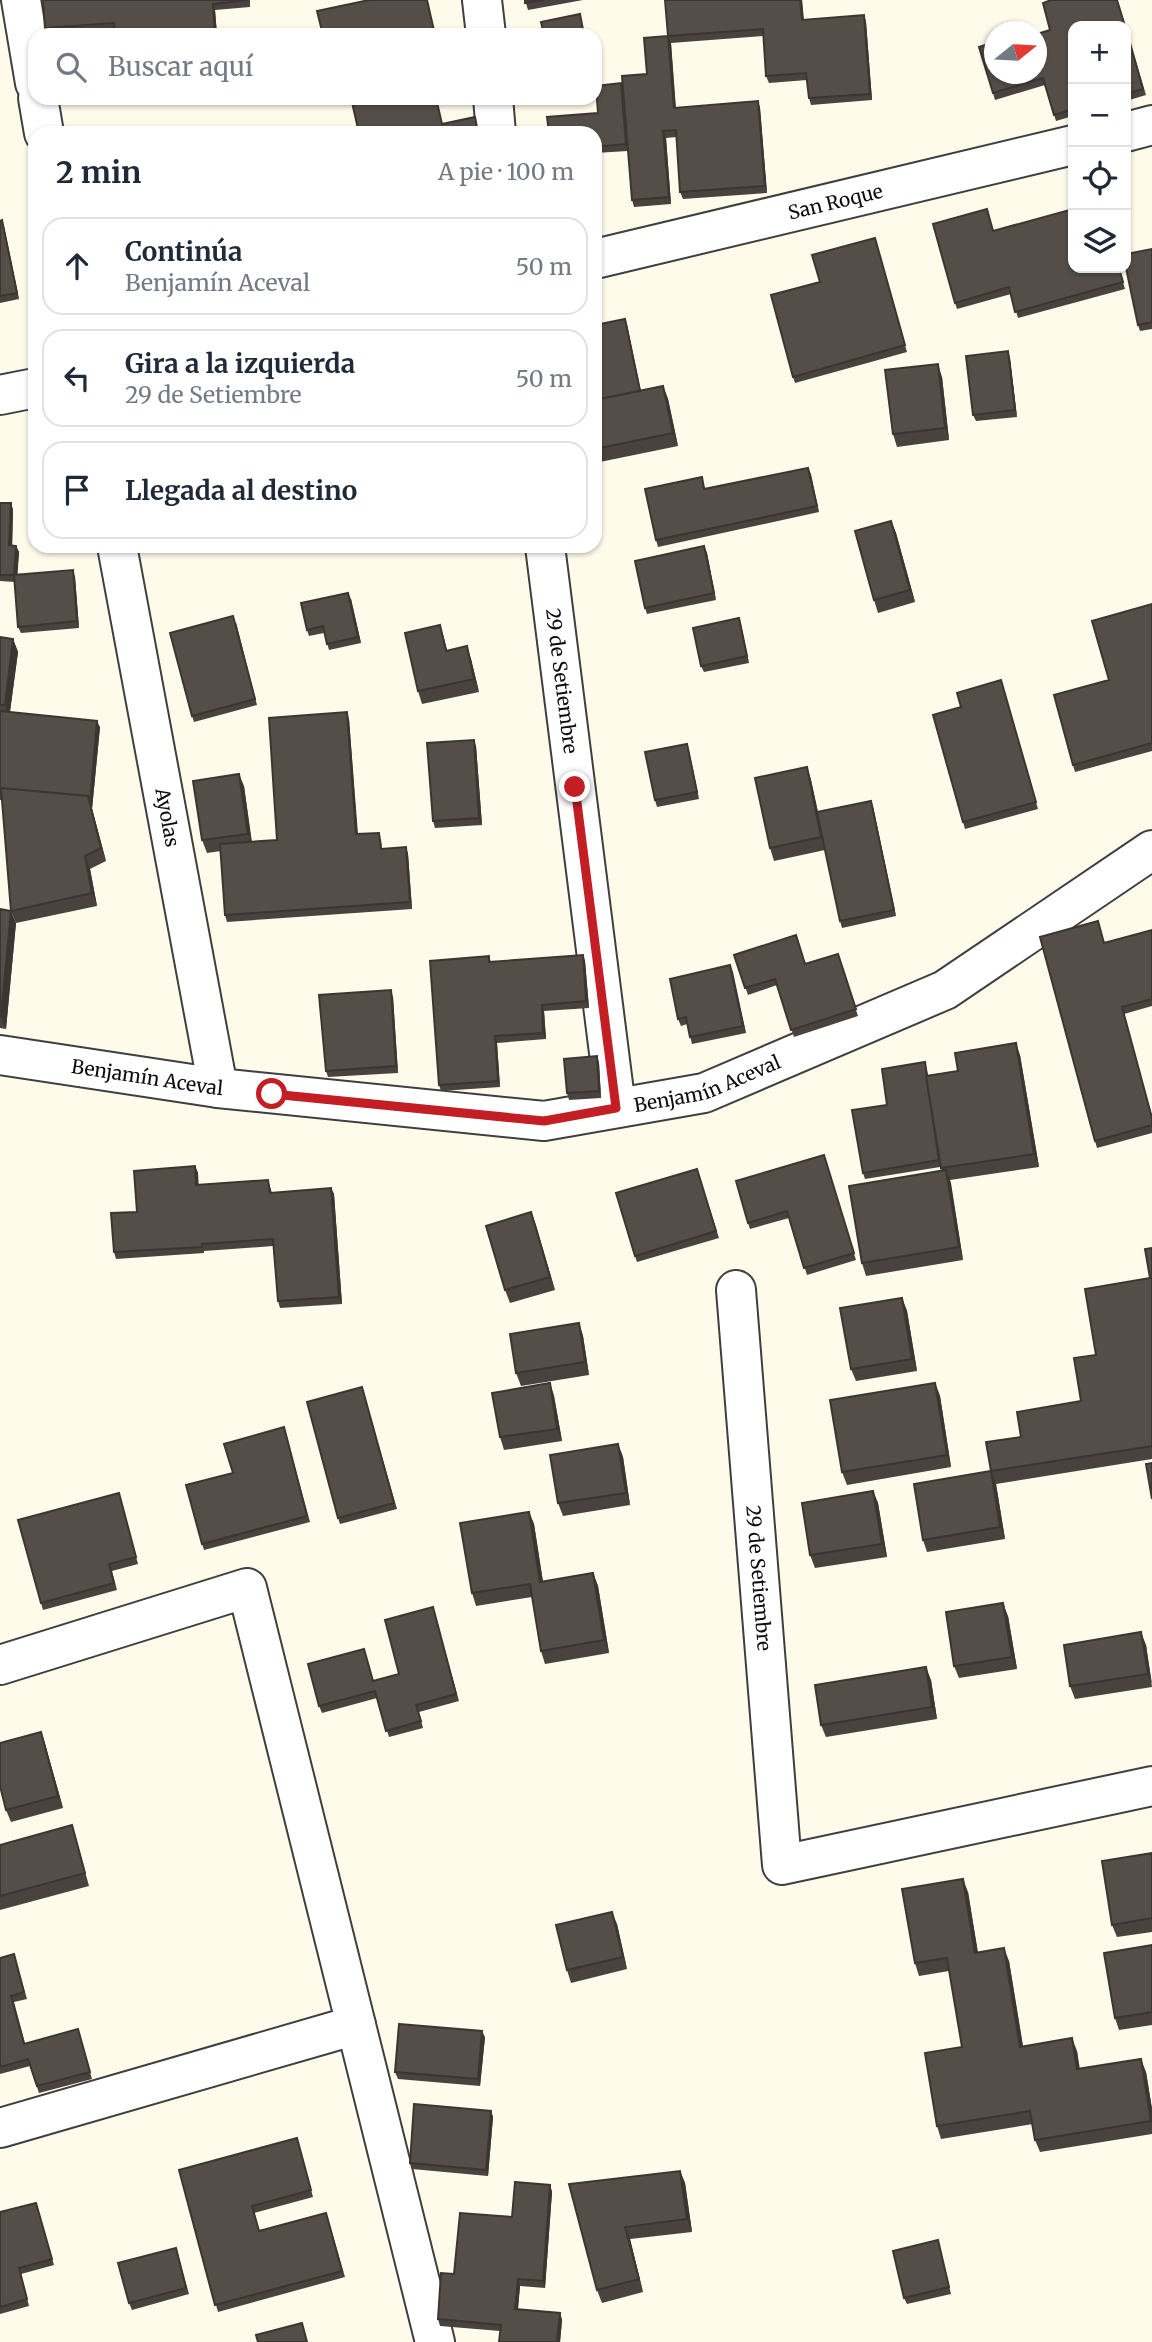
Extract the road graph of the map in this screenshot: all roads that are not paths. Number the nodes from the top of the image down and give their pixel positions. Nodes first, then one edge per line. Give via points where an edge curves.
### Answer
1 (21, 0) edge
2 (482, 0) edge
3 (485, 28) edge
4 (28, 42) edge
5 (39, 105) edge
6 (493, 105) edge
7 (1152, 125) edge
8 (43, 126) edge
9 (495, 126) edge
10 (1131, 131) edge
11 (1068, 146) edge
12 (602, 257) edge
13 (28, 389) edge
14 (0, 395) edge
15 (118, 553) edge
16 (546, 553) edge
17 (1152, 850) edge
18 (0, 1055) edge
19 (218, 1088) junction
20 (616, 1108) junction
21 (736, 1290) dead end
22 (0, 1665) edge
23 (1152, 1786) edge
24 (356, 2025) junction
25 (0, 2128) edge
26 (435, 2342) edge

1 - 4 street
2 - 3 street
5 - 8 street
6 - 9 street
7 - 10 street
11 - 12 street, San Roque
13 - 14 street
15 - 19 street, Ayolas
16 - 20 street, 29 de Setiembre
17 - 20 street, Benjamín Aceval via 945,990 704,1093
18 - 19 street, Benjamín Aceval
19 - 20 street, Benjamín Aceval via 544,1121
21 - 23 street, 29 de Setiembre via 782,1865
22 - 24 street via 247,1588
24 - 25 street
24 - 26 street

